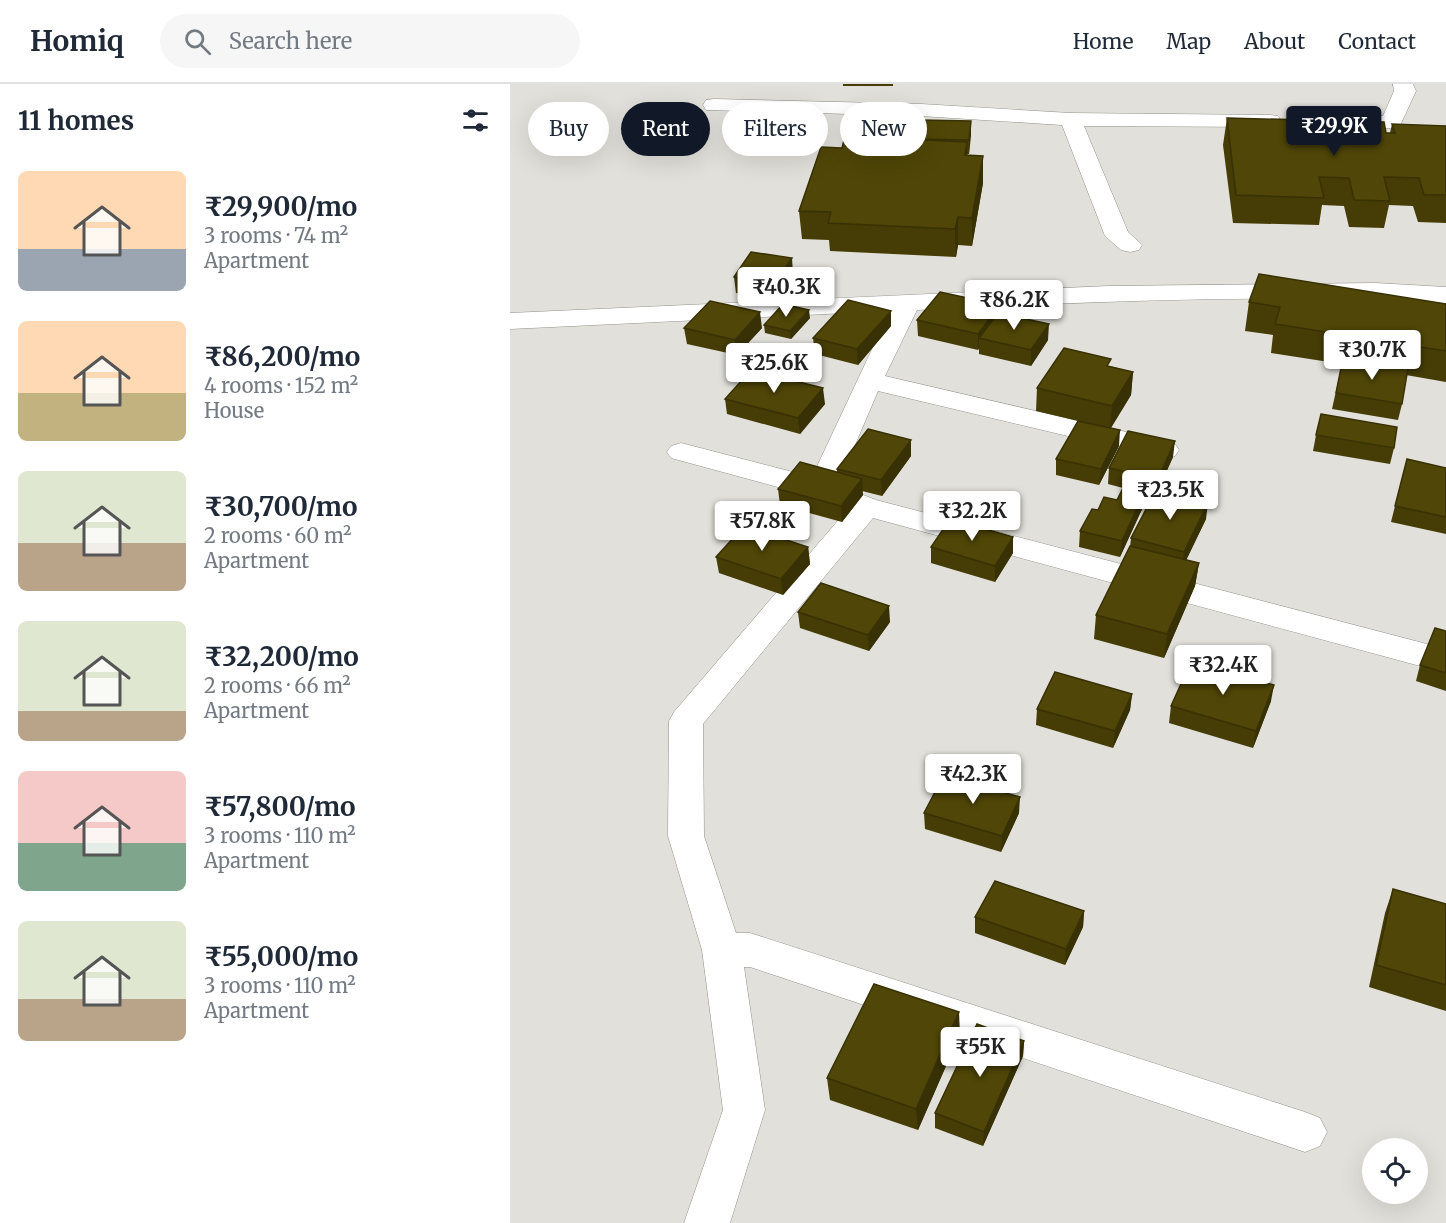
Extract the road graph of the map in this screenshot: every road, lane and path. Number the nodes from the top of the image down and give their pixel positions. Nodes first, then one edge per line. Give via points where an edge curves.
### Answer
1 (1403, 84) edge
2 (714, 105) dead end
3 (1070, 119) junction
4 (1296, 122) edge
5 (1320, 122) edge
6 (1130, 245) dead end
7 (1446, 295) edge
8 (908, 302) junction
9 (510, 321) edge
10 (869, 381) junction
11 (1169, 451) edge
12 (681, 452) dead end
13 (821, 489) junction
14 (866, 507) junction
15 (1446, 661) edge
16 (722, 950) junction
17 (1305, 1132) dead end
18 (707, 1223) edge

1 - 5 street via 1405,91 1391,123
2 - 3 street via 921,110
3 - 4 street
3 - 6 street via 1117,236
7 - 8 street via 1375,291 1108,294
8 - 9 street
8 - 10 street
10 - 11 street
10 - 13 street
12 - 13 street
13 - 14 street
14 - 15 street
14 - 16 street via 687,721 686,836
16 - 17 street via 750,950
16 - 18 street via 744,1110

